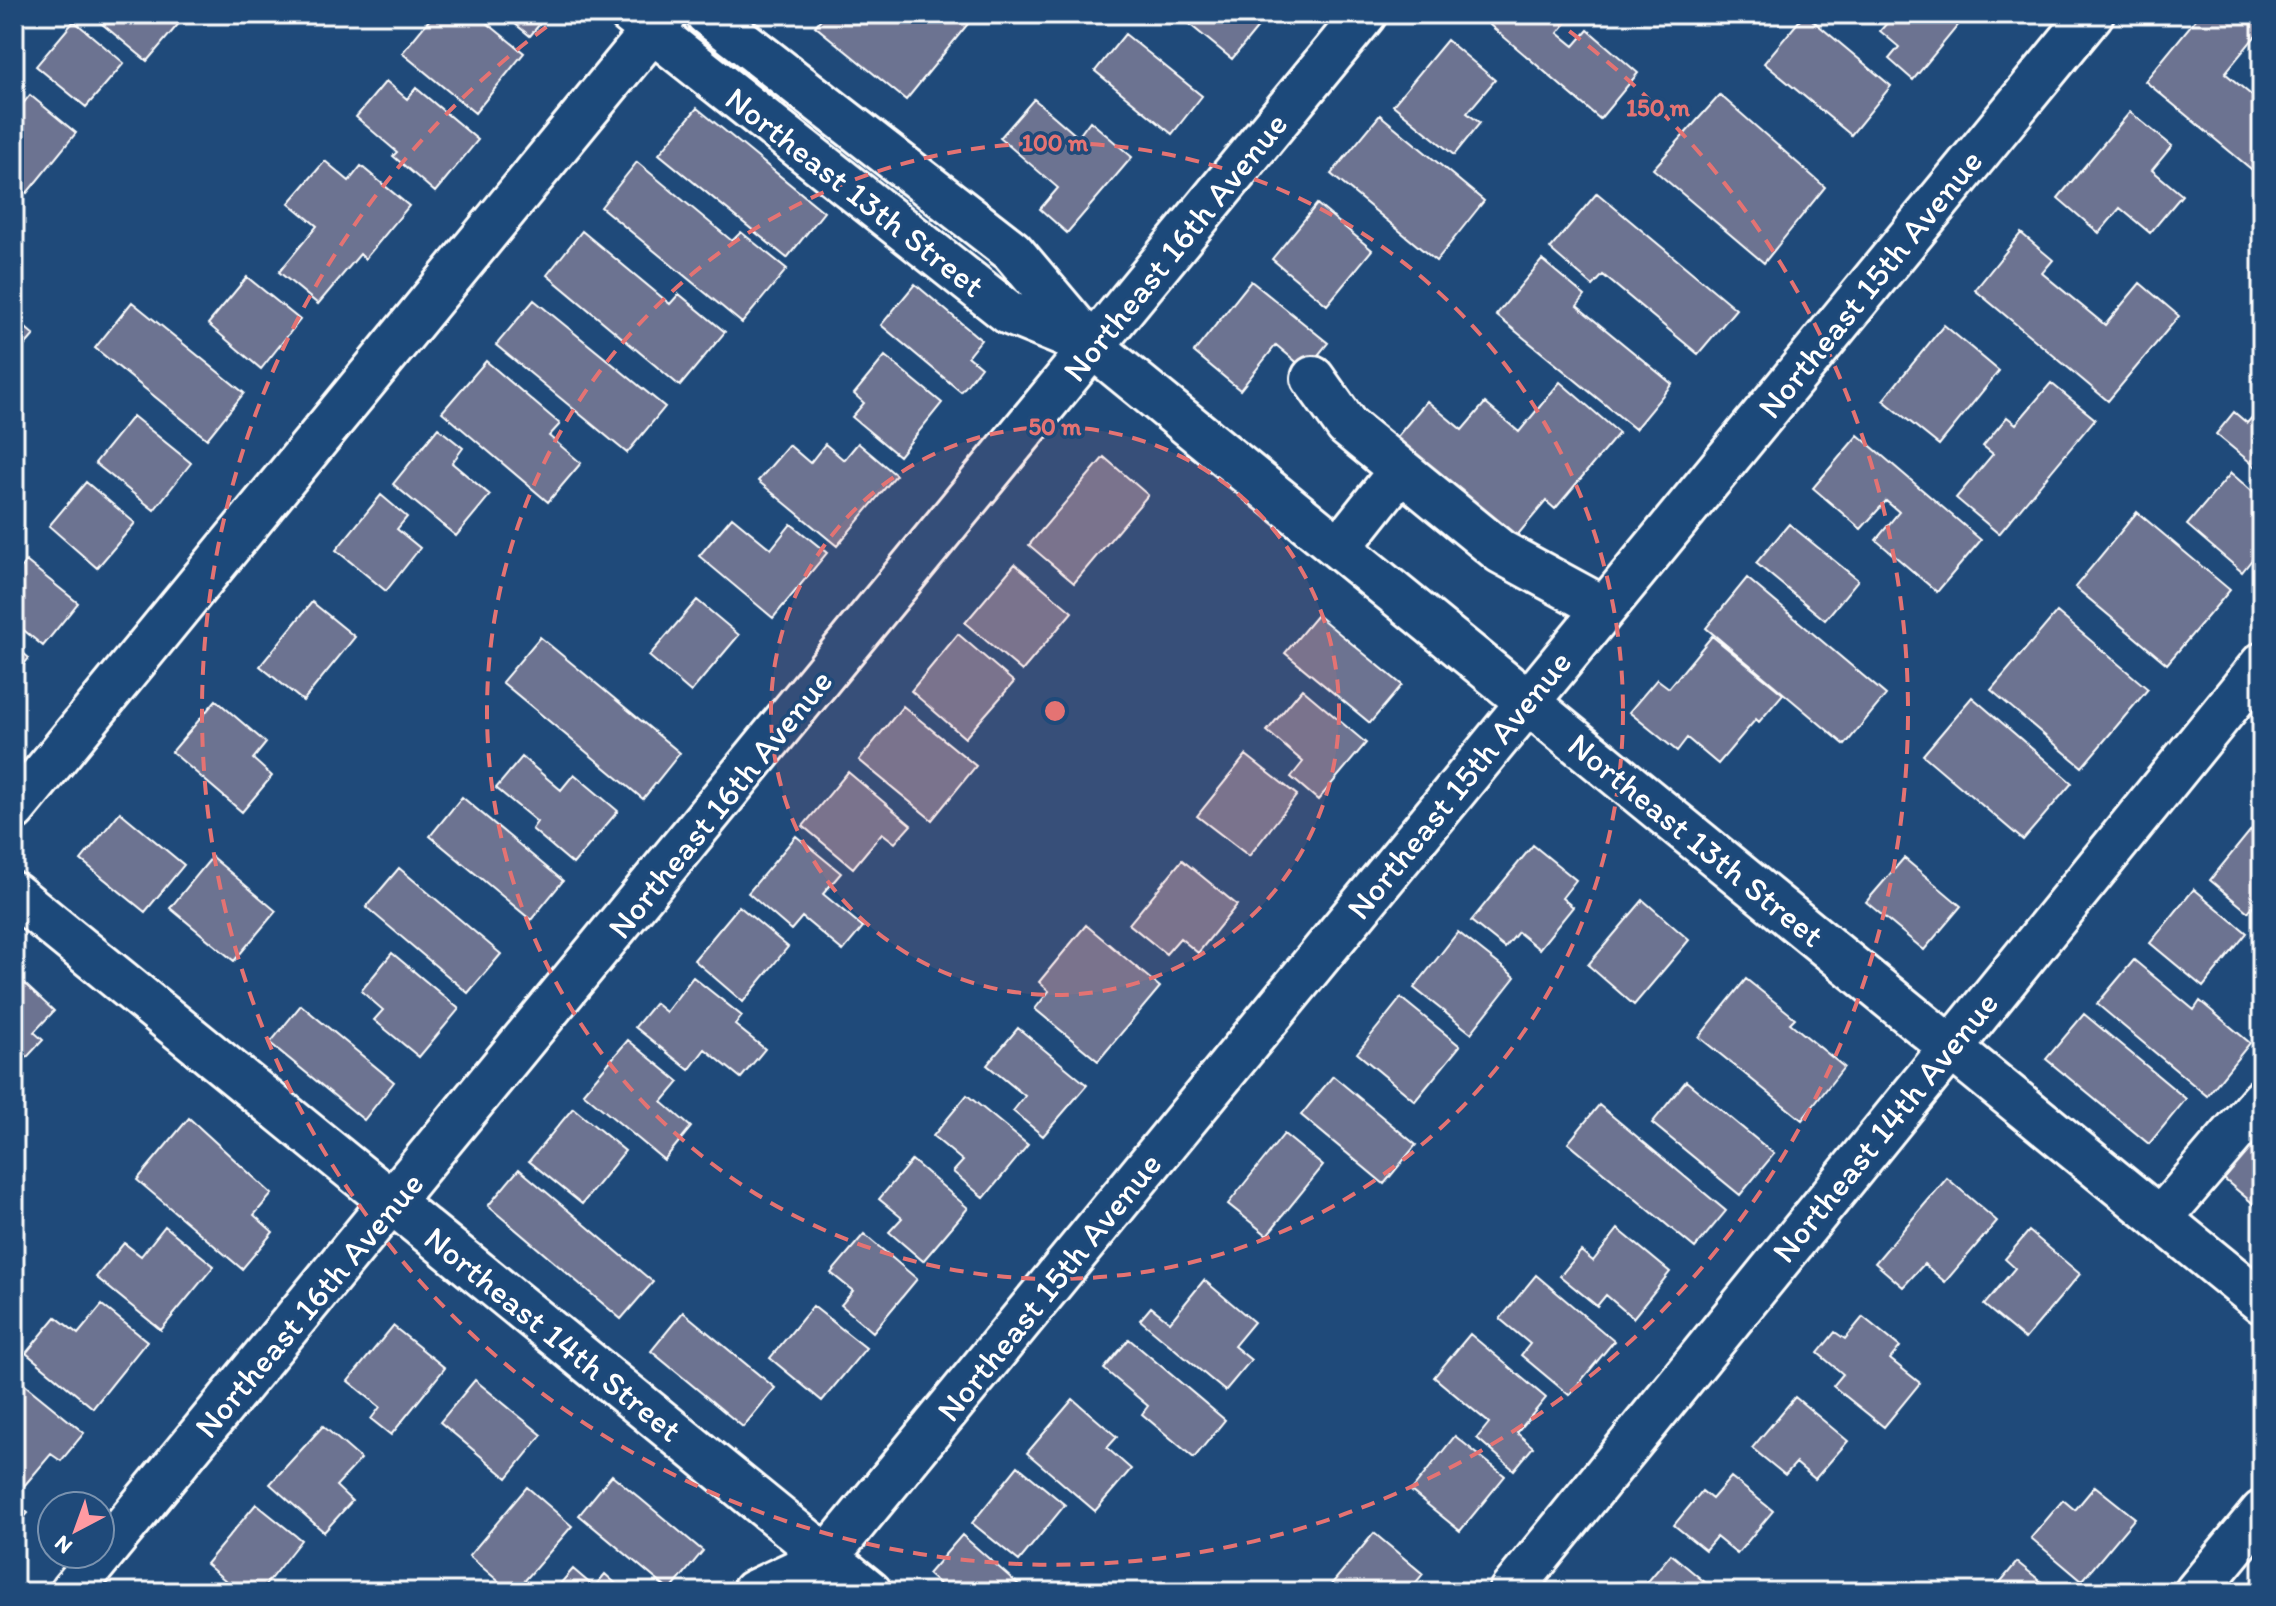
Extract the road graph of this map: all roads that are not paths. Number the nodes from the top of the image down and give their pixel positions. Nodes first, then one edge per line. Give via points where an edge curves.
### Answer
1 (707, 14) edge
2 (1365, 14) edge
3 (2092, 14) edge
4 (649, 20) edge
5 (1093, 347) junction
6 (1313, 378) dead end
7 (1400, 471) junction
8 (1339, 548) junction
9 (1604, 608) junction
10 (2262, 664) edge
11 (1527, 702) junction
12 (14, 809) edge
13 (14, 894) edge
14 (1950, 1047) junction
15 (2262, 1100) edge
16 (393, 1204) junction
17 (2160, 1219) junction
18 (2262, 1302) edge
19 (2262, 1512) edge
20 (821, 1574) edge
21 (71, 1592) edge
22 (753, 1592) edge
23 (870, 1592) edge
24 (1510, 1592) edge
25 (2196, 1592) edge

1 - 5 street, Northeast 13th Street via 1012,251
2 - 5 street, Northeast 16th Avenue
3 - 9 street, Northeast 15th Avenue
4 - 5 street, Northeast 13th Street via 1009,313
4 - 12 street
5 - 8 street, Northeast 13th Street
5 - 16 street, Northeast 16th Avenue
6 - 7 street via 1347,426
7 - 8 street
7 - 9 street via 1501,552
8 - 11 street, Northeast 13th Street
9 - 11 street, Northeast 15th Avenue
10 - 14 street, Northeast 14th Avenue
11 - 14 street, Northeast 13th Street
11 - 20 street, Northeast 15th Avenue
13 - 16 street, Northeast 14th Street
14 - 17 street, Northeast 13th Street
14 - 24 street, Northeast 14th Avenue
15 - 17 street
16 - 20 street, Northeast 14th Street
16 - 21 street, Northeast 16th Avenue
17 - 18 street, Northeast 13th Street
19 - 25 street
20 - 22 street, Northeast 15th Avenue
20 - 23 street, Northeast 14th Street

